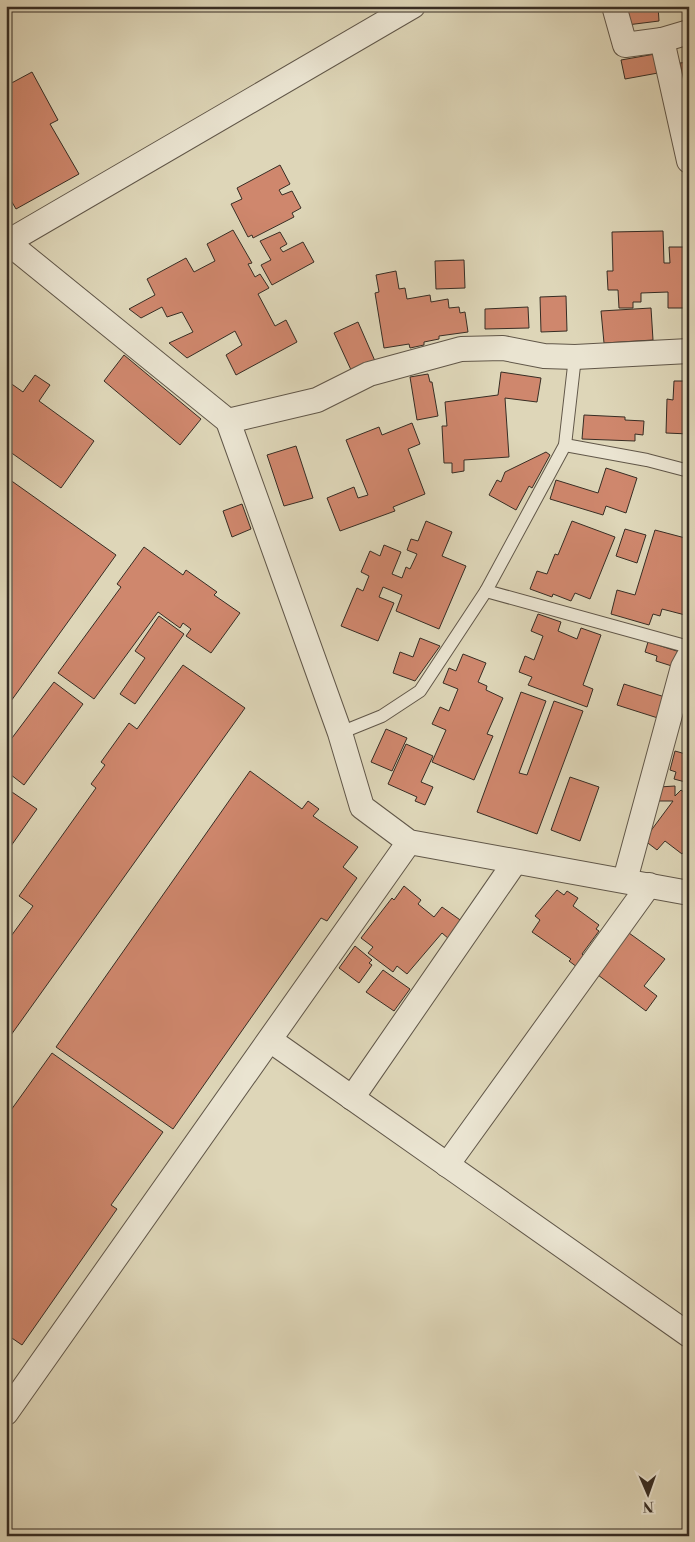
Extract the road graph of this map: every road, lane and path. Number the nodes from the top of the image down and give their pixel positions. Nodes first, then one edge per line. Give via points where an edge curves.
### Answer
1 (413, 6) edge
2 (614, 6) edge
3 (689, 32) edge
4 (662, 40) junction
5 (689, 161) edge
6 (7, 242) edge
7 (689, 351) edge
8 (575, 357) junction
9 (228, 420) junction
10 (565, 445) junction
11 (689, 471) edge
12 (486, 591) junction
13 (689, 647) edge
14 (689, 656) edge
15 (340, 733) junction
16 (409, 842) junction
17 (515, 862) junction
18 (625, 880) junction
19 (649, 885) junction
20 (689, 893) edge
21 (270, 1040) junction
22 (352, 1098) junction
23 (448, 1165) junction
24 (689, 1335) edge
25 (6, 1413) edge

1 - 6 street
2 - 4 street via 625,44
3 - 4 street
4 - 5 street
6 - 9 street
7 - 8 street
8 - 9 street via 544,356 502,348 461,349 369,374 317,400
8 - 10 lane
9 - 15 street
10 - 11 lane
10 - 12 lane
12 - 13 lane
12 - 15 lane via 420,691 382,716
14 - 18 street via 683,667
15 - 16 street via 362,807
16 - 17 street
16 - 21 street
17 - 18 street
17 - 22 street
18 - 19 street
19 - 20 street
19 - 23 street
21 - 22 street
21 - 25 street
22 - 23 street
23 - 24 street

